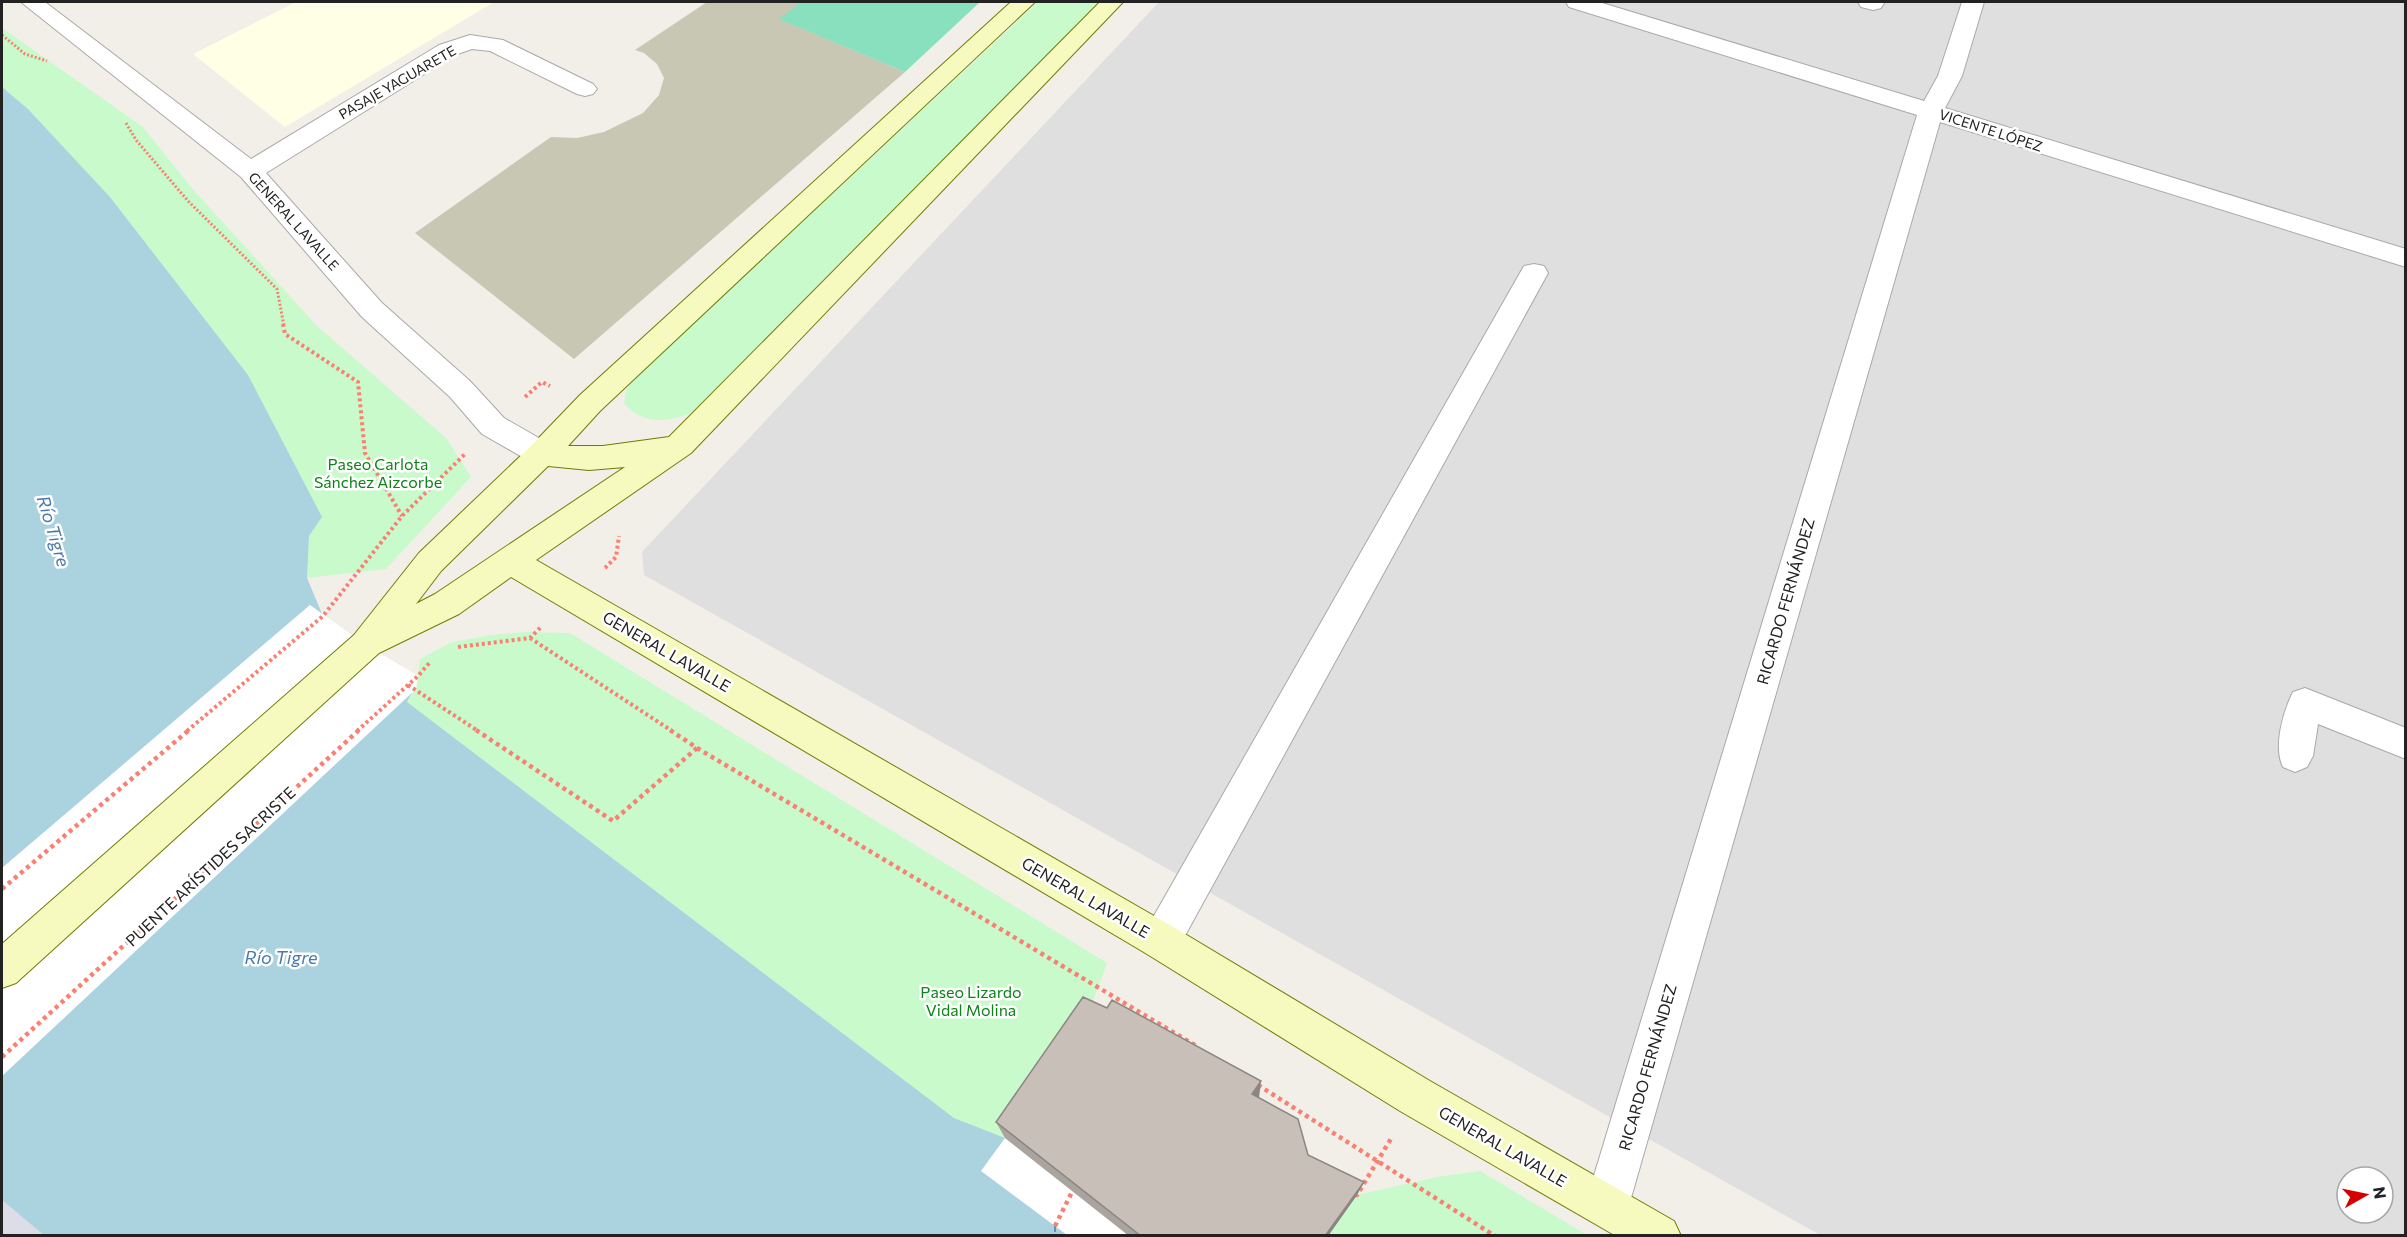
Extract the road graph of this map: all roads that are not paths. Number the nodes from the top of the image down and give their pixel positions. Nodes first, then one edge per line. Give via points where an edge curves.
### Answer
1 (32, 2) edge
2 (1024, 2) edge
3 (1112, 2) edge
4 (1577, 2) edge
5 (1972, 2) edge
6 (585, 89) dead end
7 (1930, 110) junction
8 (250, 171) junction
9 (2406, 258) edge
10 (1534, 273) dead end
11 (680, 445) junction
12 (542, 454) junction
13 (510, 561) junction
14 (366, 645) junction
15 (2406, 744) edge
16 (2295, 756) dead end
17 (1161, 941) junction
18 (2, 969) edge
19 (1607, 1205) junction
20 (1659, 1236) edge

1 - 8 street, GENERAL LAVALLE
2 - 12 main road via 636,359
3 - 11 main road
4 - 7 street, VICENTE LÓPEZ
5 - 7 street, RICARDO FERNÁNDEZ via 1950,76
6 - 8 street, PASAJE YAGUARETE via 495,45 470,42 447,50
7 - 9 street, VICENTE LÓPEZ via 2090,163
7 - 19 street, RICARDO FERNÁNDEZ
8 - 12 street, GENERAL LAVALLE via 372,310 460,389 493,426
10 - 17 street
11 - 12 main road via 614,458 578,460
11 - 13 main road
12 - 14 main road via 430,562
13 - 14 main road via 447,604
13 - 17 main road, GENERAL LAVALLE
14 - 18 main road
15 - 16 street via 2305,703
17 - 19 main road, GENERAL LAVALLE via 1415,1096
19 - 20 main road, GENERAL LAVALLE

